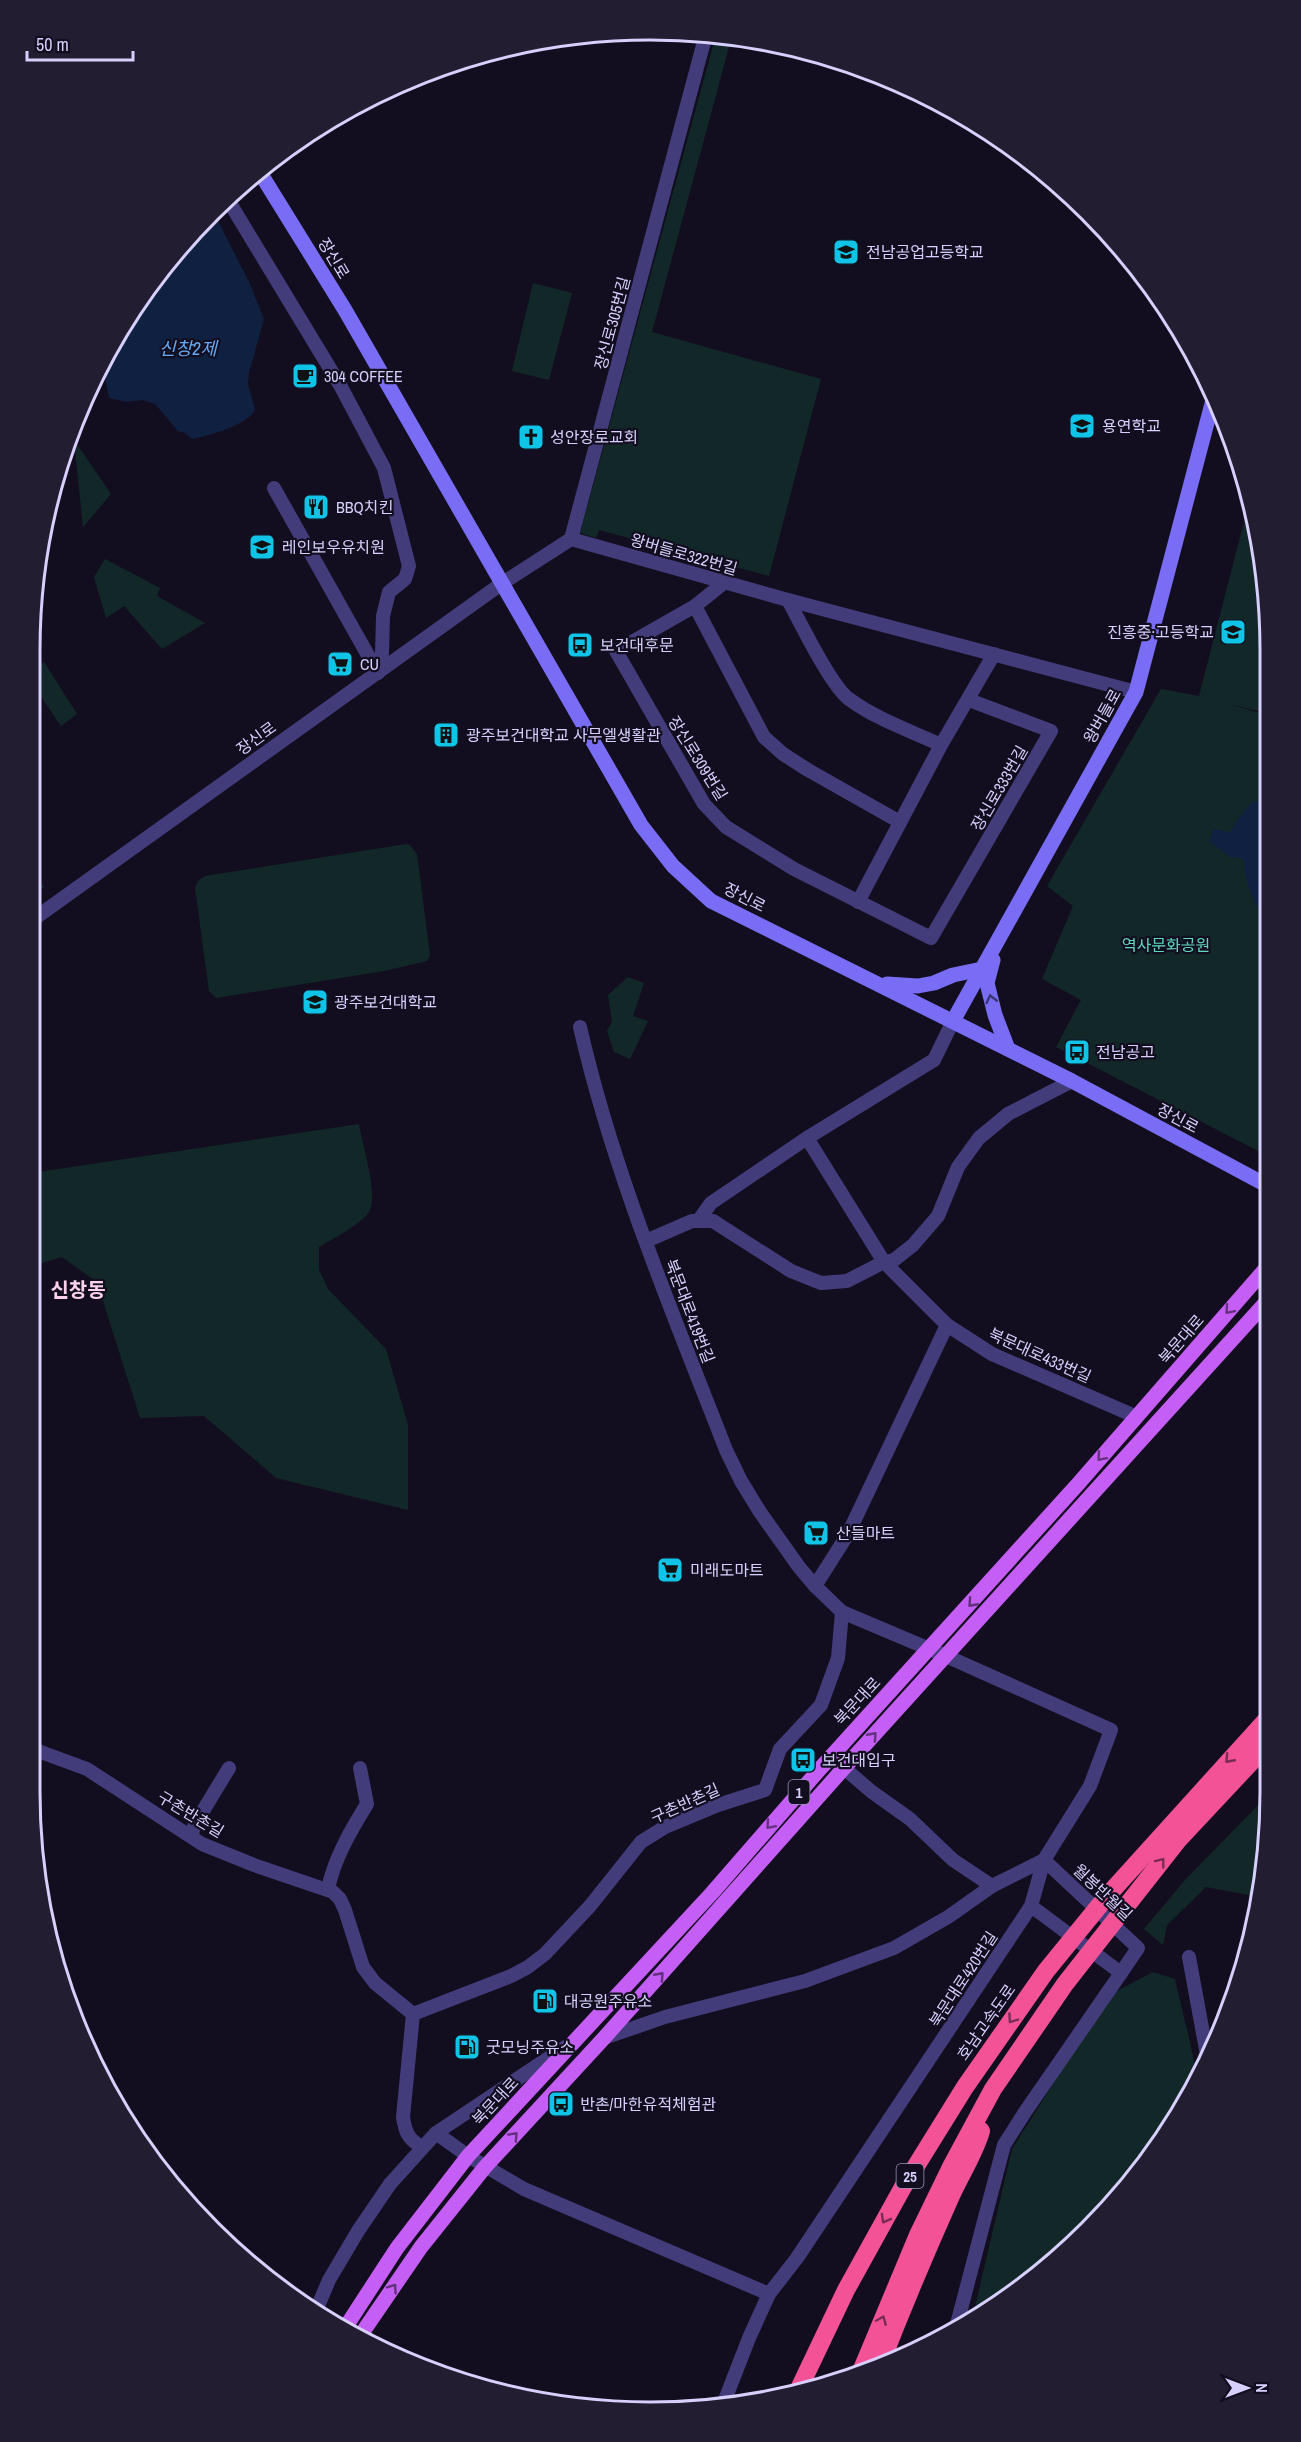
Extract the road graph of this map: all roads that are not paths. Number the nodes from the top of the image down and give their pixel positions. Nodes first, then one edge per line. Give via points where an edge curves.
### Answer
1 (704, 43) edge
2 (264, 179) edge
3 (232, 207) edge
4 (1211, 409) edge
5 (274, 488) dead end
6 (571, 539) junction
7 (725, 582) junction
8 (501, 584) junction
9 (788, 600) junction
10 (695, 606) junction
11 (994, 654) junction
12 (378, 673) junction
13 (1136, 692) junction
14 (969, 700) junction
15 (941, 745) junction
16 (900, 822) junction
17 (858, 902) junction
18 (40, 915) edge
19 (994, 947) junction
20 (982, 969) junction
21 (878, 984) junction
22 (953, 1021) junction
23 (580, 1027) dead end
24 (1008, 1049) junction
25 (1072, 1081) junction
26 (807, 1138) junction
27 (1260, 1182) edge
28 (698, 1221) junction
29 (646, 1241) junction
30 (884, 1262) junction
31 (1260, 1275) edge
32 (1260, 1309) edge
33 (947, 1324) junction
34 (1137, 1417) junction
35 (815, 1586) junction
36 (842, 1612) junction
37 (930, 1650) junction
38 (946, 1656) junction
39 (1260, 1727) edge
40 (40, 1752) edge
41 (1260, 1753) edge
42 (229, 1768) dead end
43 (360, 1768) dead end
44 (844, 1768) junction
45 (190, 1836) junction
46 (1044, 1860) junction
47 (992, 1886) junction
48 (328, 1889) junction
49 (1031, 1906) junction
50 (1189, 1957) dead end
51 (1121, 1973) junction
52 (413, 2014) junction
53 (604, 2038) junction
54 (577, 2040) junction
55 (1205, 2045) edge
56 (993, 2089) junction
57 (436, 2133) junction
58 (423, 2147) junction
59 (468, 2156) junction
60 (485, 2167) junction
61 (769, 2294) junction
62 (319, 2303) edge
63 (959, 2318) edge
64 (349, 2322) edge
65 (364, 2330) edge
66 (884, 2355) edge
67 (865, 2362) edge
68 (802, 2382) edge
69 (726, 2396) edge

1 - 6 street, 장신로305번길
2 - 8 main road, 장신로 via 345,310
3 - 12 street via 340,385 384,468 394,498 409,566 405,579 389,592
4 - 13 main road, 왕버들로
5 - 12 street
6 - 7 street, 왕버들로322번길
6 - 8 street
7 - 9 street, 왕버들로322번길
7 - 10 street, 장신로309번길
8 - 12 street, 장신로
8 - 21 main road, 장신로 via 642,825 673,866 711,901
9 - 11 street, 왕버들로322번길
9 - 15 street via 847,698
10 - 16 street via 764,736 800,765
10 - 17 street, 장신로309번길 via 616,651 704,804 726,827
11 - 13 street, 왕버들로322번길
11 - 14 street
12 - 18 street, 장신로
13 - 19 main road, 왕버들로
14 - 15 street
14 - 17 street, 장신로333번길 via 1051,731 931,938
15 - 16 street
16 - 17 street
19 - 20 main road, 왕버들로
24 -> 19 main road via 987,983
20 - 21 main road via 918,986
20 - 22 main road, 왕버들로
21 - 22 main road, 장신로
22 - 24 main road, 장신로
22 - 26 street via 934,1060
23 - 29 street, 북문대로419번길 via 591,1075
24 - 25 main road, 장신로
25 - 27 main road, 장신로
25 - 30 street via 1008,1114 979,1138 958,1167 938,1216 913,1245 894,1260
26 - 28 street via 711,1203
26 - 30 street, 북문대로433번길
28 - 29 street
28 - 30 street via 713,1221 791,1270 821,1283 847,1281
29 - 35 street, 북문대로419번길 via 726,1450 760,1512
30 - 33 street, 북문대로433번길
31 -> 34 main road, 북문대로 / 1
32 - 38 main road, 1
33 - 34 street, 북문대로433번길 via 992,1354
33 - 35 street via 848,1534
34 -> 37 main road, 북문대로 / 1
35 - 36 street, 북문대로419번길
36 - 37 street, 북문대로419번길
36 - 52 street, 구촌반촌길 via 837,1658 821,1705 780,1749 765,1790 665,1827 640,1842 590,1906 528,1967
37 - 38 street, 북문대로420번길
37 -> 54 main road, 북문대로 / 1
44 -> 38 main road, 1
38 - 46 street, 북문대로420번길 via 1111,1730 1090,1786
39 -> 68 highway, 호남고속도로 / 25 via 1108,1894 1046,1971 965,2087 903,2187 846,2290
40 - 45 street, 구촌반촌길 via 87,1769
56 -> 41 highway, 25 via 1065,1984 1179,1839
42 - 45 street
43 - 48 street via 367,1804 351,1830
44 - 47 street via 910,1819 953,1860
53 -> 44 main road, 1
45 - 48 street, 구촌반촌길 via 254,1865
46 - 47 street
46 - 49 street, 북문대로420번길
46 - 51 street, 월봉반월길 via 1138,1948
47 - 53 street via 894,1948 805,1981 665,2017
48 - 52 street via 340,1899 363,1967 375,1983
49 - 51 street
49 - 61 street, 북문대로420번길 via 797,2258
50 - 55 street
51 - 63 street via 1004,2145
52 - 58 street via 403,2117 410,2139
60 -> 53 main road, 1
54 - 57 street
54 - 59 main road, 북문대로 / 1
56 - 66 highway via 977,2145 943,2214
67 -> 56 highway, 25 via 918,2235
57 - 58 street
57 - 59 street
58 - 62 street via 390,2184 358,2231
59 - 60 street
59 - 64 main road, 북문대로 / 1 via 397,2248
60 - 61 street via 524,2189
65 -> 60 main road, 1 via 421,2247
61 - 69 street, 북문대로420번길

